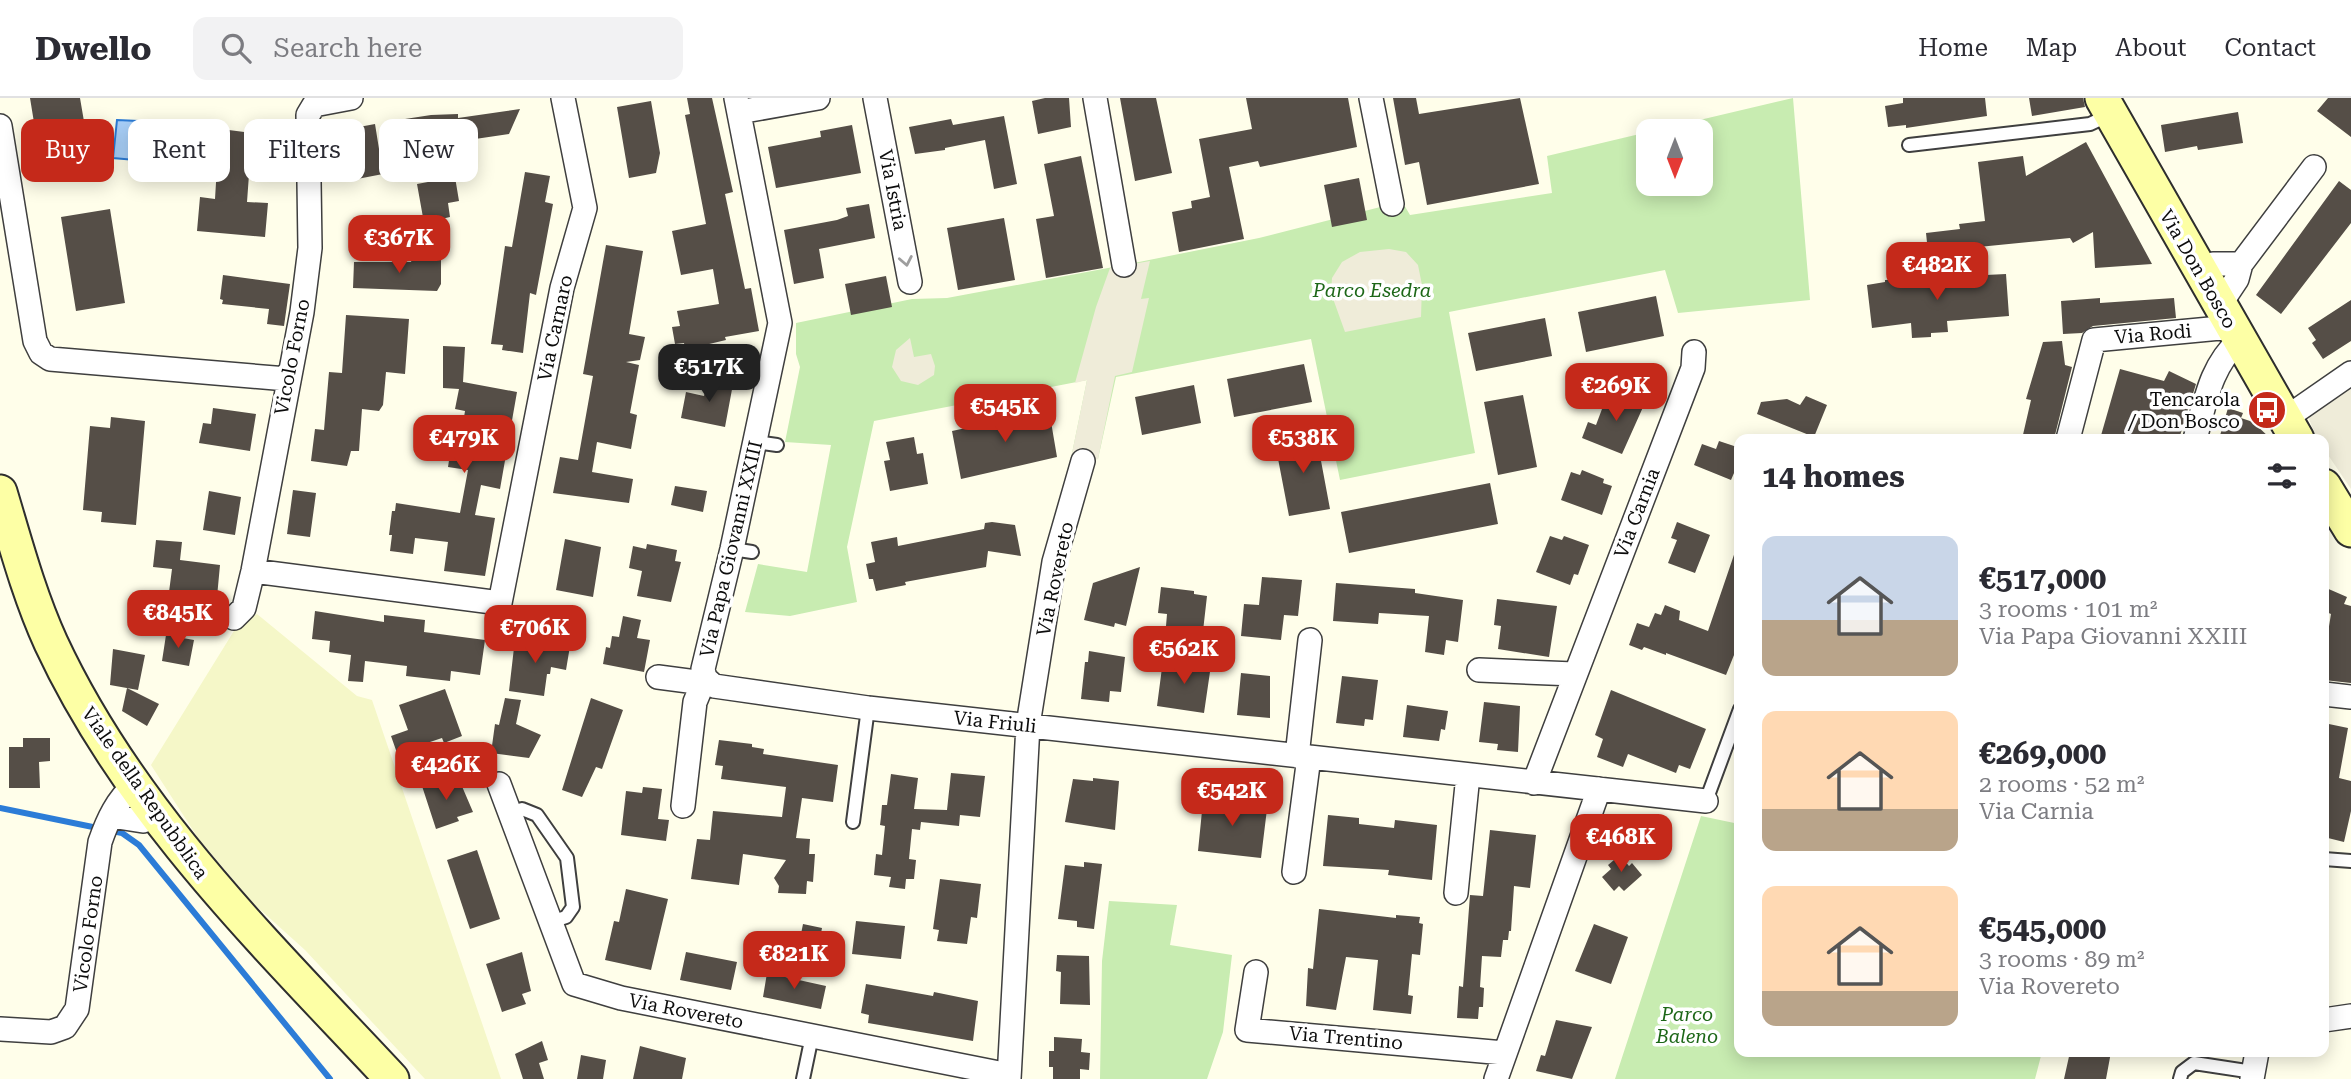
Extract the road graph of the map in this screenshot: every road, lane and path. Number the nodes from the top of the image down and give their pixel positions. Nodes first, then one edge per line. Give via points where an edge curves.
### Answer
1 (351, 98) edge
2 (563, 98) edge
3 (818, 98) edge
4 (875, 98) edge
5 (1095, 98) edge
6 (1371, 98) edge
7 (323, 100) edge
8 (738, 105) edge
9 (2107, 106) edge
10 (0, 126) edge
11 (1909, 145) dead end
12 (2314, 167) dead end
13 (1392, 204) dead end
14 (2241, 264) junction
15 (1124, 265) dead end
16 (2199, 270) junction
17 (910, 282) dead end
18 (2230, 325) junction
19 (1694, 352) dead end
20 (2351, 373) edge
21 (288, 379) junction
22 (2291, 429) edge
23 (2069, 434) edge
24 (2196, 434) edge
25 (1083, 461) dead end
26 (0, 492) edge
27 (2329, 494) edge
28 (2351, 530) edge
29 (253, 570) junction
30 (234, 618) dead end
31 (1310, 640) dead end
32 (1479, 670) dead end
33 (704, 674) junction
34 (1574, 674) junction
35 (658, 677) dead end
36 (2329, 695) edge
37 (2351, 697) edge
38 (868, 708) junction
39 (1028, 725) junction
40 (1734, 725) edge
41 (1303, 756) junction
42 (1468, 775) junction
43 (499, 783) dead end
44 (1534, 783) junction
45 (135, 784) junction
46 (1599, 789) junction
47 (1706, 801) joint
48 (683, 806) dead end
49 (510, 814) junction
50 (156, 815) junction
51 (852, 822) dead end
52 (106, 826) junction
53 (2329, 859) edge
54 (2351, 861) edge
55 (1294, 872) dead end
56 (1456, 893) dead end
57 (551, 922) junction
58 (1256, 972) dead end
59 (2351, 1016) edge
60 (2329, 1019) edge
61 (0, 1029) edge
62 (812, 1036) junction
63 (1504, 1053) junction
64 (2254, 1068) edge
65 (1009, 1077) edge
66 (392, 1079) edge
67 (803, 1079) edge
68 (1496, 1079) edge
69 (2180, 1079) edge

1 - 7 street
2 - 29 street, Via Carnaro via 585,208 562,288 500,603
3 - 8 street
4 -> 17 street, Via Istria
5 - 15 street
6 - 13 street
7 - 21 street, Vicolo Forno via 308,115 310,248
8 - 33 street, Via Papa Giovanni XXIII via 780,323 766,443 742,551
9 - 11 lane via 2090,124
9 - 16 main road, Via Don Bosco
10 - 21 street via 35,341 41,353 51,359
12 - 14 street
14 - 16 street via 2213,264
14 - 18 street via 2230,294
16 - 18 main road, Via Don Bosco
18 - 22 main road, Via Don Bosco
18 - 23 street, Via Rodi via 2094,340
18 - 24 street via 2229,350 2215,370
19 - 34 street, Via Carnia via 1693,368
20 - 22 street
21 - 29 street, Vicolo Forno
25 - 39 street, Via Rovereto via 1054,562
26 - 45 main road, Viale della Repubblica via 50,641 76,693
27 - 28 main road
29 - 30 street, Vicolo Forno via 244,608
31 - 41 street
32 - 34 street
33 - 35 street via 696,682
33 - 38 street, Via Friuli via 714,686
33 - 48 street, Via Papa Giovanni XXIII via 695,702
34 - 44 street, Via Carnia
36 - 37 street
38 - 39 street, Via Friuli
38 - 51 lane
39 - 41 street, Via Friuli
39 - 65 street, Via Rovereto
40 - 47 lane
41 - 42 street, Via Friuli
41 - 55 street
42 - 44 street, Via Friuli
42 - 56 street
43 - 49 street, Via Rovereto
44 - 46 street, Via Friuli
45 - 50 main road, Viale della Repubblica
45 - 52 street, Vicolo Forno via 121,796
46 - 47 street, Via Friuli
46 - 63 street
49 - 57 street, Via Rovereto
49 - 57 lane via 522,809 537,815 567,858 573,906 566,917
50 - 52 street
50 - 66 main road, Viale della Repubblica via 236,914
52 - 61 street, Vicolo Forno via 76,1009 65,1027 51,1032
53 - 54 lane
57 - 62 street, Via Rovereto via 574,984 621,998
58 - 63 street, Via Trentino via 1247,1030
59 - 60 street
62 - 65 street, Via Rovereto
62 - 67 lane
63 - 68 street
64 - 69 lane via 2194,1063

